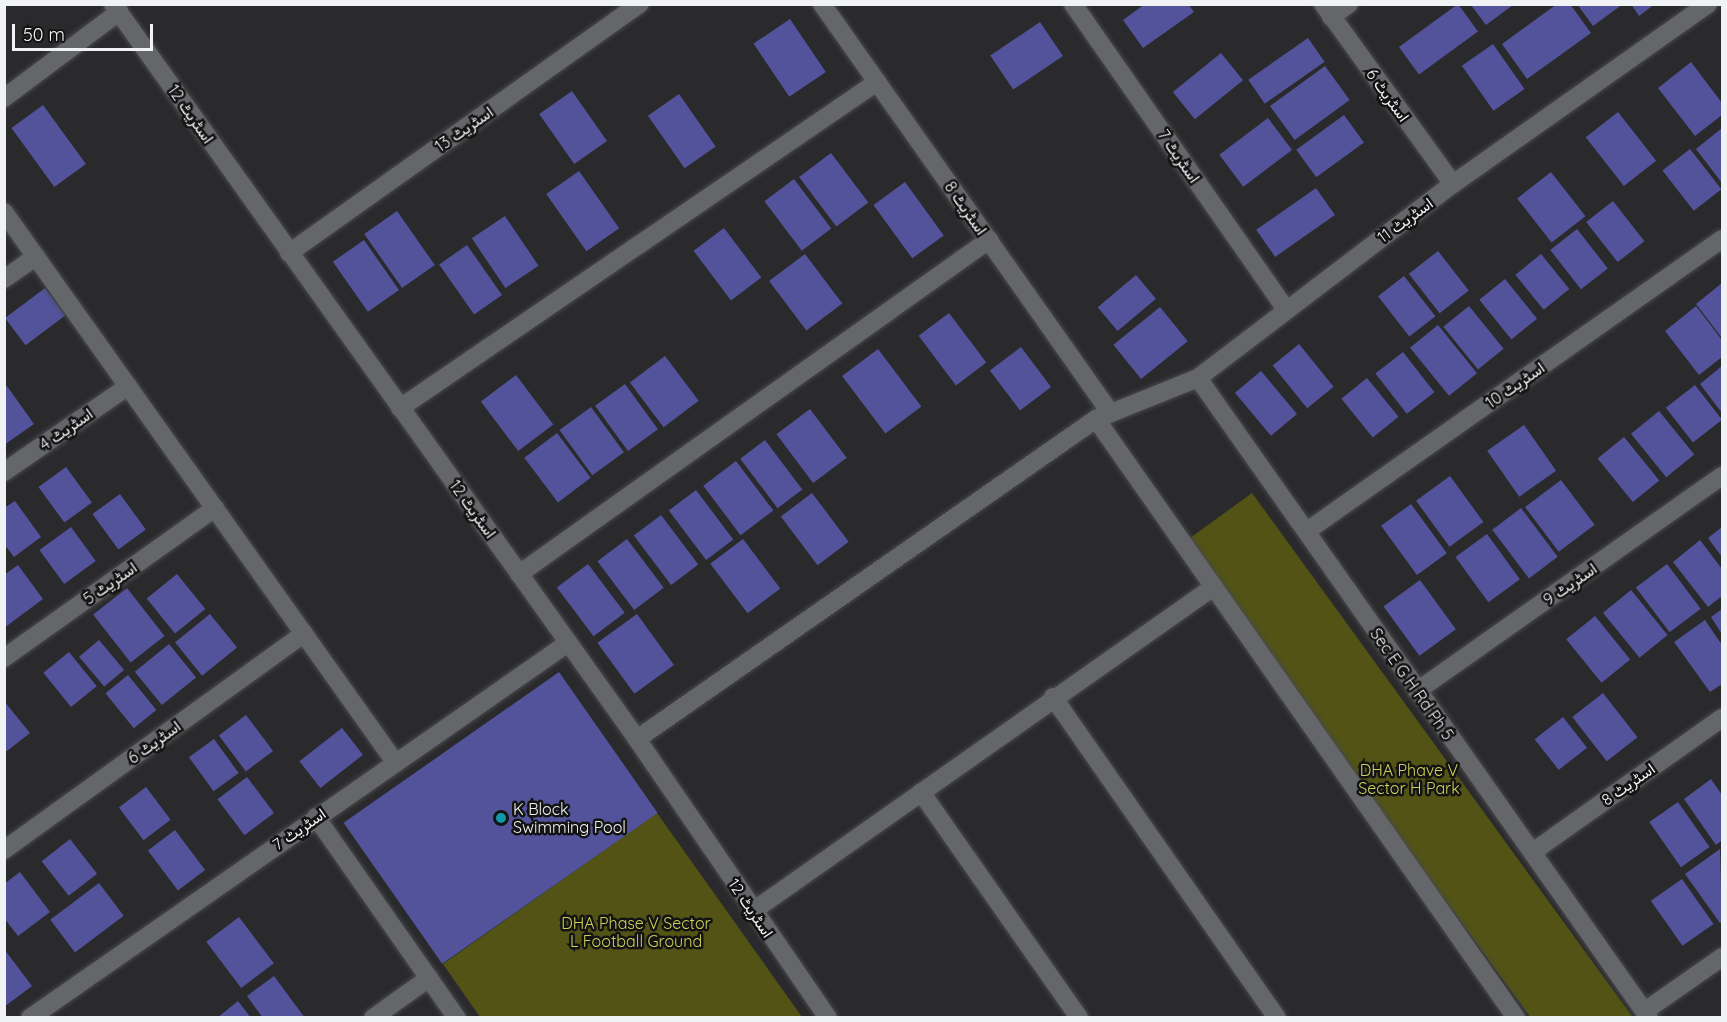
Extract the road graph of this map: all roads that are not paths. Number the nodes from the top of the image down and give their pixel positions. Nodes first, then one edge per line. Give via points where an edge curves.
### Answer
1 (639, 4) edge
2 (822, 4) edge
3 (1073, 4) edge
4 (1349, 4) edge
5 (1708, 4) edge
6 (116, 8) edge
7 (1327, 11) edge
8 (878, 82) junction
9 (4, 98) edge
10 (1453, 184) junction
11 (4, 212) edge
12 (1722, 239) edge
13 (989, 240) junction
14 (289, 253) junction
15 (36, 257) junction
16 (4, 279) edge
17 (1286, 308) junction
18 (1198, 378) junction
19 (128, 386) junction
20 (400, 408) junction
21 (1103, 415) junction
22 (4, 472) edge
23 (1722, 476) edge
24 (215, 508) junction
25 (1307, 531) junction
26 (519, 574) junction
27 (1212, 588) junction
28 (304, 634) junction
29 (568, 643) junction
30 (4, 658) edge
31 (1417, 691) junction
32 (1053, 697) junction
33 (1722, 718) edge
34 (637, 739) junction
35 (395, 762) junction
36 (921, 792) junction
37 (316, 817) junction
38 (4, 850) edge
39 (1534, 851) junction
40 (753, 911) junction
41 (1722, 957) edge
42 (429, 978) junction
43 (1647, 1014) edge
44 (30, 1017) edge
45 (373, 1017) edge
46 (457, 1017) edge
47 (828, 1017) edge
48 (1079, 1017) edge
49 (1276, 1017) edge
50 (1516, 1017) edge

1 - 14 street, اسٹریٹ 13
2 - 8 street, اسٹریٹ 8
3 - 17 street, اسٹریٹ 7
4 - 7 street
5 - 10 street, اسٹریٹ 11
6 - 9 street
6 - 14 street, اسٹریٹ 12
7 - 10 street, اسٹریٹ 6
8 - 13 street, اسٹریٹ 8
8 - 20 street
10 - 17 street, اسٹریٹ 11
11 - 15 street
12 - 25 street, اسٹریٹ 10
13 - 21 street, اسٹریٹ 8
13 - 26 street
14 - 20 street, اسٹریٹ 12
15 - 16 street
15 - 19 street
17 - 18 street, اسٹریٹ 11
18 - 21 street, اسٹریٹ 11 via 1141,405
18 - 25 street, Sec E G H Rd Ph 5
19 - 22 street, اسٹریٹ 4
19 - 24 street
20 - 26 street, اسٹریٹ 12
21 - 27 street, اسٹریٹ 8
21 - 34 street
23 - 31 street, اسٹریٹ 9
24 - 28 street
24 - 30 street, اسٹریٹ 5
25 - 31 street, Sec E G H Rd Ph 5
26 - 29 street, اسٹریٹ 12
27 - 32 street
27 - 50 street, اسٹریٹ 8
28 - 35 street
28 - 38 street, اسٹریٹ 6
29 - 34 street, اسٹریٹ 12
29 - 35 street, اسٹریٹ 7
31 - 39 street, Sec E G H Rd Ph 5
32 - 36 street
32 - 49 street
33 - 39 street, اسٹریٹ 8
34 - 40 street, اسٹریٹ 12
35 - 37 street, اسٹریٹ 7
36 - 40 street
36 - 48 street
37 - 42 street
37 - 44 street, اسٹریٹ 7
39 - 43 street, Sec E G H Rd Ph 5
40 - 47 street, اسٹریٹ 12
41 - 43 street
42 - 45 street
42 - 46 street

